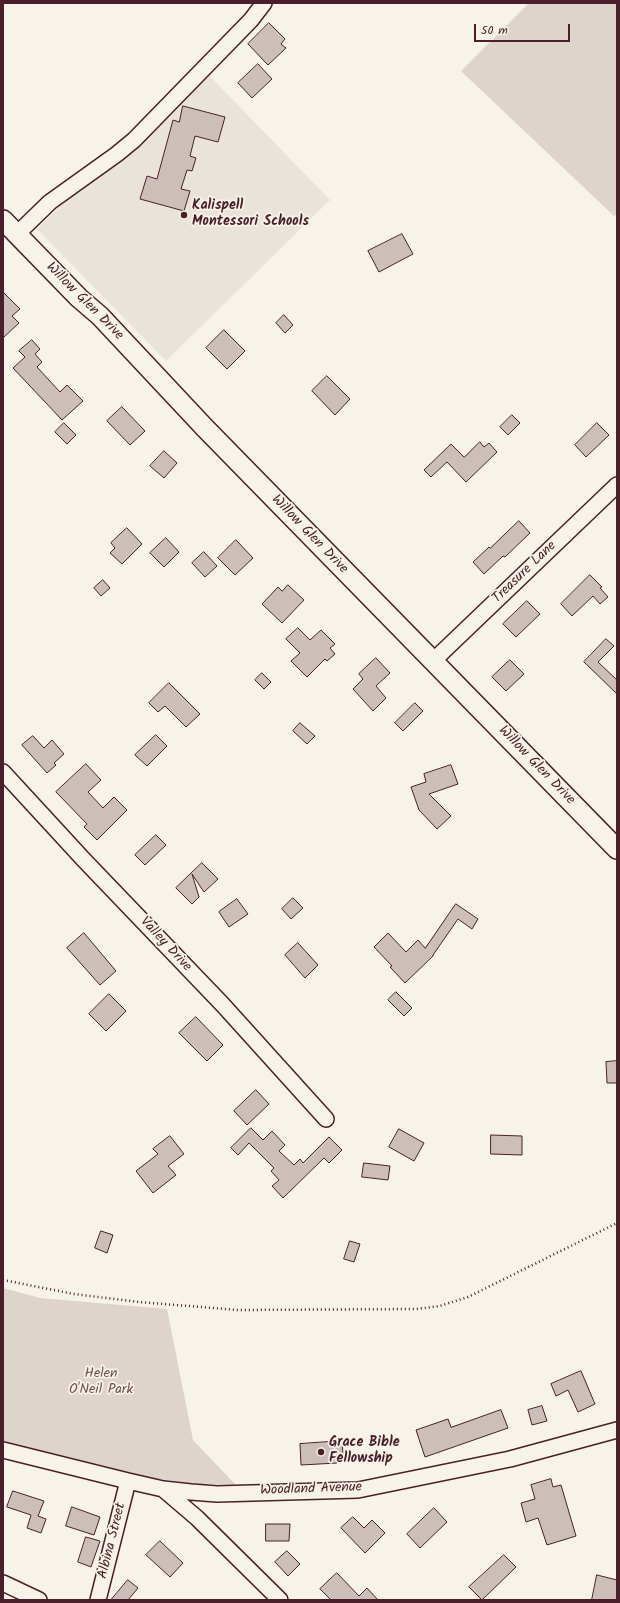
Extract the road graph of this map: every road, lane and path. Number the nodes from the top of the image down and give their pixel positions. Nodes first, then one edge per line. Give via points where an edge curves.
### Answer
1 (264, 3) edge
2 (3, 220) edge
3 (17, 234) junction
4 (617, 485) edge
5 (433, 661) junction
6 (3, 772) edge
7 (617, 849) edge
8 (326, 1119) dead end
9 (617, 1223) edge
10 (3, 1280) edge
11 (617, 1430) edge
12 (3, 1450) edge
13 (128, 1481) junction
14 (163, 1488) junction
15 (3, 1584) edge
16 (39, 1600) edge
17 (98, 1600) edge
18 (280, 1600) edge

1 - 3 street via 251,20 134,140 50,202
2 - 3 main road, Willow Glen Drive
3 - 5 main road, Willow Glen Drive via 100,316 205,428
4 - 5 street, Treasure Lane
5 - 7 main road, Willow Glen Drive
6 - 8 street, Valley Drive via 223,1005
9 - 10 path via 468,1297 434,1307 238,1310 74,1294
11 - 14 street, Woodland Avenue via 510,1459 358,1490 217,1494
12 - 13 street, Woodland Avenue
13 - 14 street, Woodland Avenue
13 - 17 street, Albina Street
14 - 18 street
15 - 16 street

